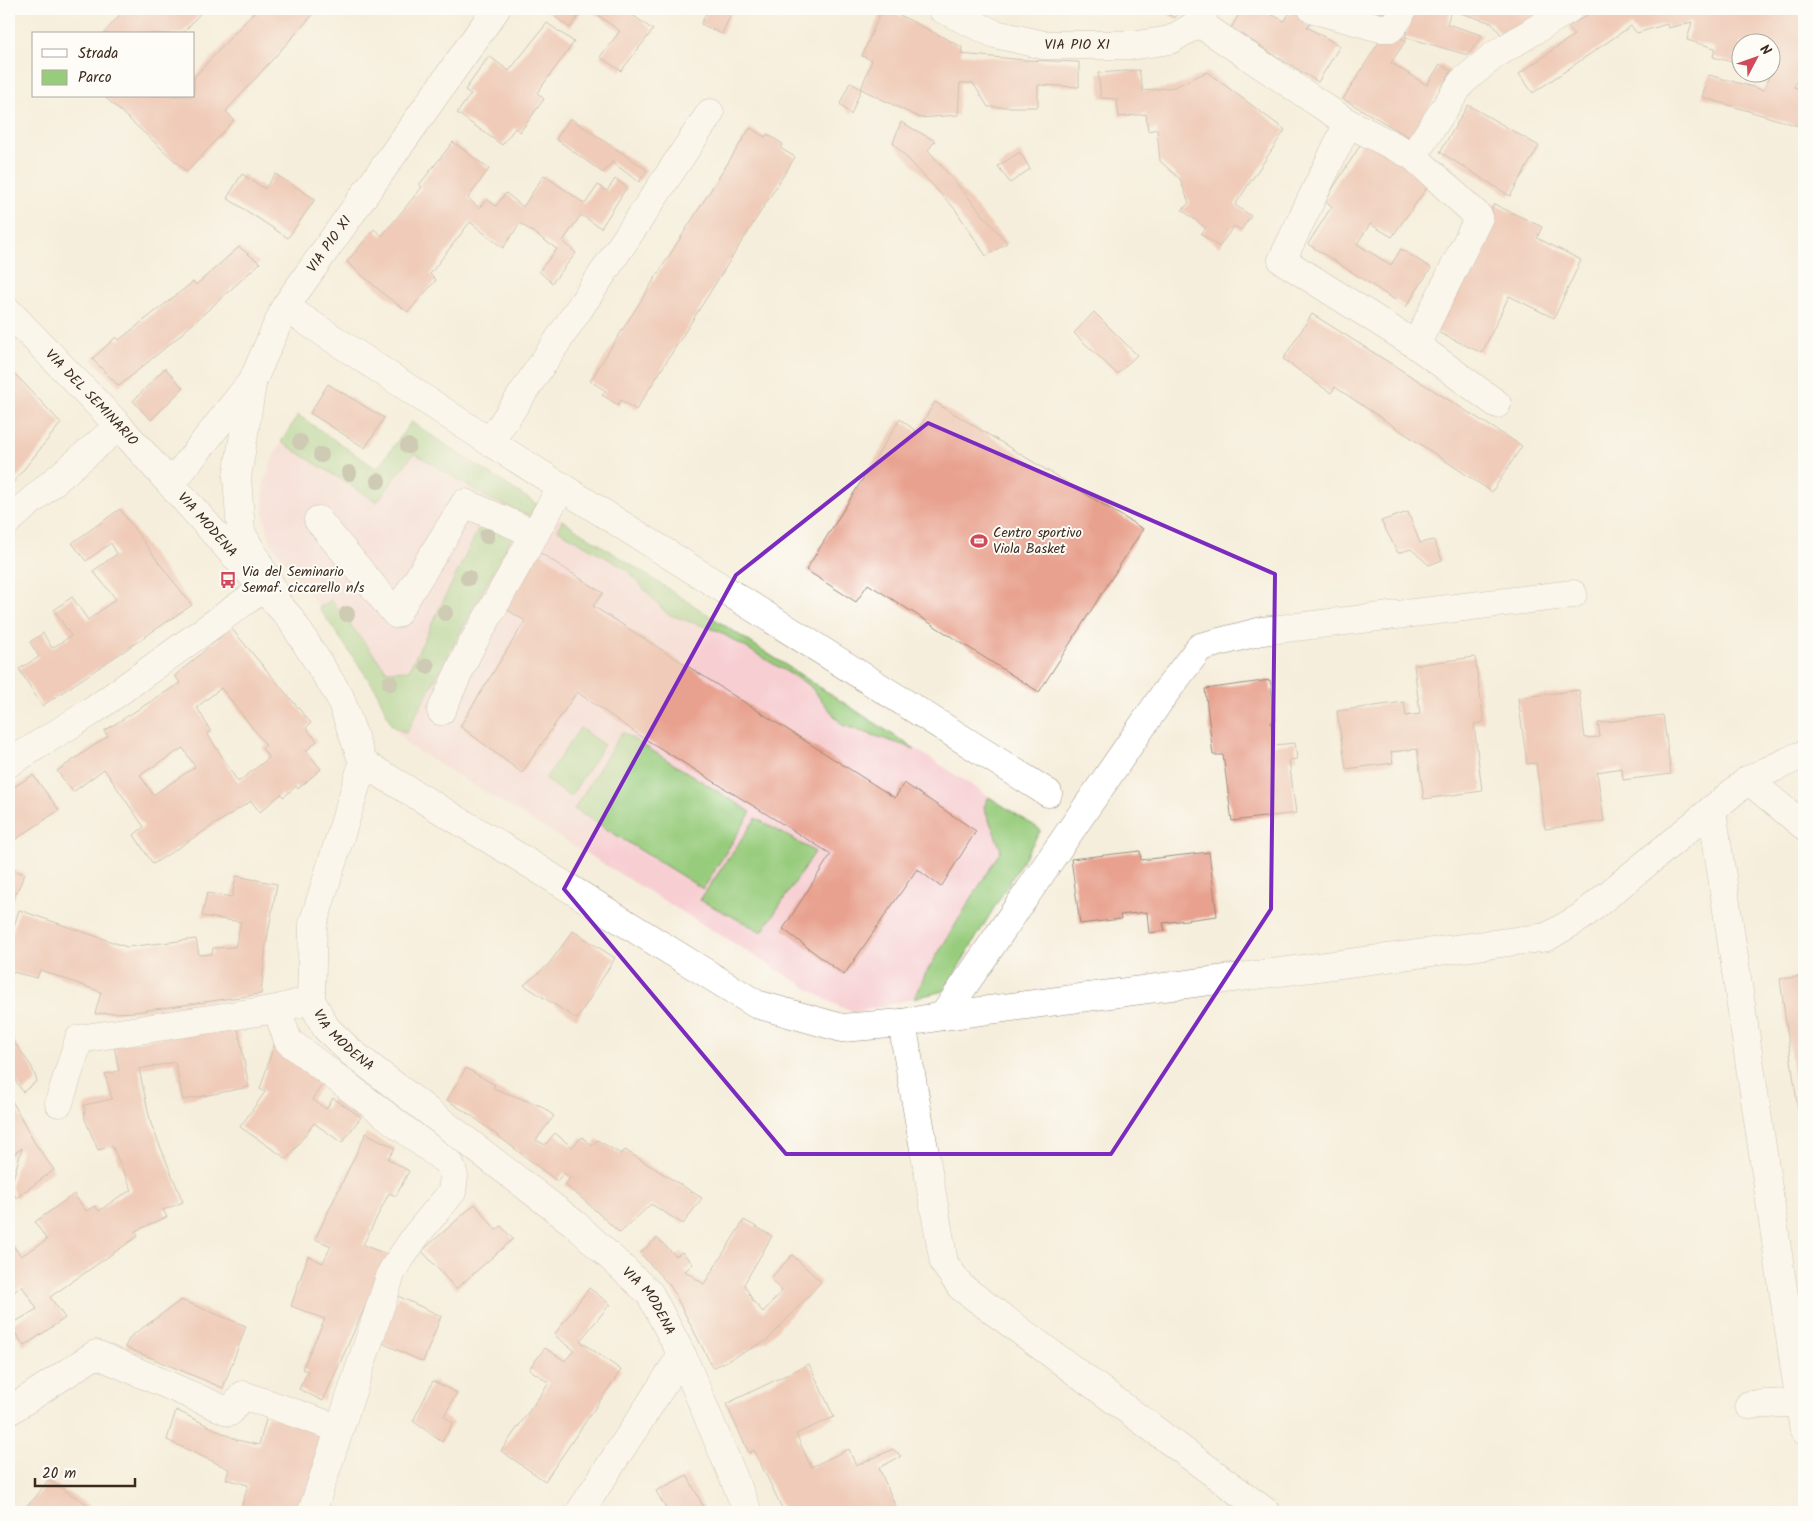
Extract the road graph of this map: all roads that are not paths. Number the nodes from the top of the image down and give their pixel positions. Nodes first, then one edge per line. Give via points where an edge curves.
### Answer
1 (496, 9) edge
2 (942, 9) edge
3 (1312, 9) edge
4 (1402, 9) edge
5 (1569, 9) edge
6 (1202, 16) edge
7 (710, 113) dead end
8 (1348, 123) junction
9 (1412, 156) junction
10 (285, 307) junction
11 (9, 312) edge
12 (1416, 345) junction
13 (253, 380) junction
14 (1497, 404) dead end
15 (119, 426) junction
16 (490, 442) junction
17 (171, 484) junction
18 (562, 486) junction
19 (12, 514) edge
20 (318, 520) dead end
21 (535, 534) junction
22 (262, 588) junction
23 (1573, 594) dead end
24 (290, 618) junction
25 (441, 711) dead end
26 (1804, 755) edge
27 (9, 763) edge
28 (363, 764) junction
29 (1748, 780) junction
30 (1048, 793) dead end
31 (1712, 809) junction
32 (1804, 826) edge
33 (311, 1000) junction
34 (278, 1010) junction
35 (944, 1016) junction
36 (902, 1024) junction
37 (59, 1103) dead end
38 (682, 1355) junction
39 (1802, 1403) edge
40 (1750, 1405) dead end
41 (9, 1411) edge
42 (340, 1428) junction
43 (1804, 1431) edge
44 (312, 1512) edge
45 (580, 1512) edge
46 (748, 1512) edge
47 (1266, 1512) edge

1 - 10 street, VIA PIO XI
2 - 6 street, VIA PIO XI via 995,34 1044,45 1137,45 1170,40
3 - 4 street via 1380,28 1391,28
5 - 9 street via 1493,56 1462,82
6 - 8 street
7 - 16 street
8 - 9 street
8 - 12 street via 1282,260
9 - 12 street via 1480,217
10 - 13 street, VIA PIO XI
10 - 16 street
11 - 15 street, VIA DEL SEMINARIO
12 - 14 street
13 - 17 street, VIA PIO XI
13 - 24 street via 237,477 241,532
15 - 17 street, VIA DEL SEMINARIO
15 - 19 street
16 - 18 street
17 - 22 street, VIA MODENA
18 - 21 street
18 - 30 street
20 - 21 street via 396,614 465,503
21 - 25 street via 469,650
22 - 24 street, VIA MODENA
22 - 27 street via 91,712
23 - 35 street via 1262,631 1200,647
24 - 28 street, VIA MODENA via 340,697
26 - 29 street
28 - 33 street, VIA MODENA via 313,924
28 - 36 street via 756,1004 842,1028
29 - 31 street
29 - 32 street
31 - 35 street via 1581,917 1547,937
31 - 39 street
33 - 34 street
33 - 38 street, VIA MODENA via 326,1028 351,1052 575,1224 650,1294
34 - 37 street via 79,1039
34 - 42 street via 288,1042 450,1164 454,1176 452,1192 392,1271
35 - 36 street
36 - 47 street via 944,1263 961,1287
38 - 45 street
38 - 46 street, VIA MODENA
39 - 40 street
39 - 43 street
41 - 42 street via 96,1354 230,1412 243,1395
42 - 44 street

